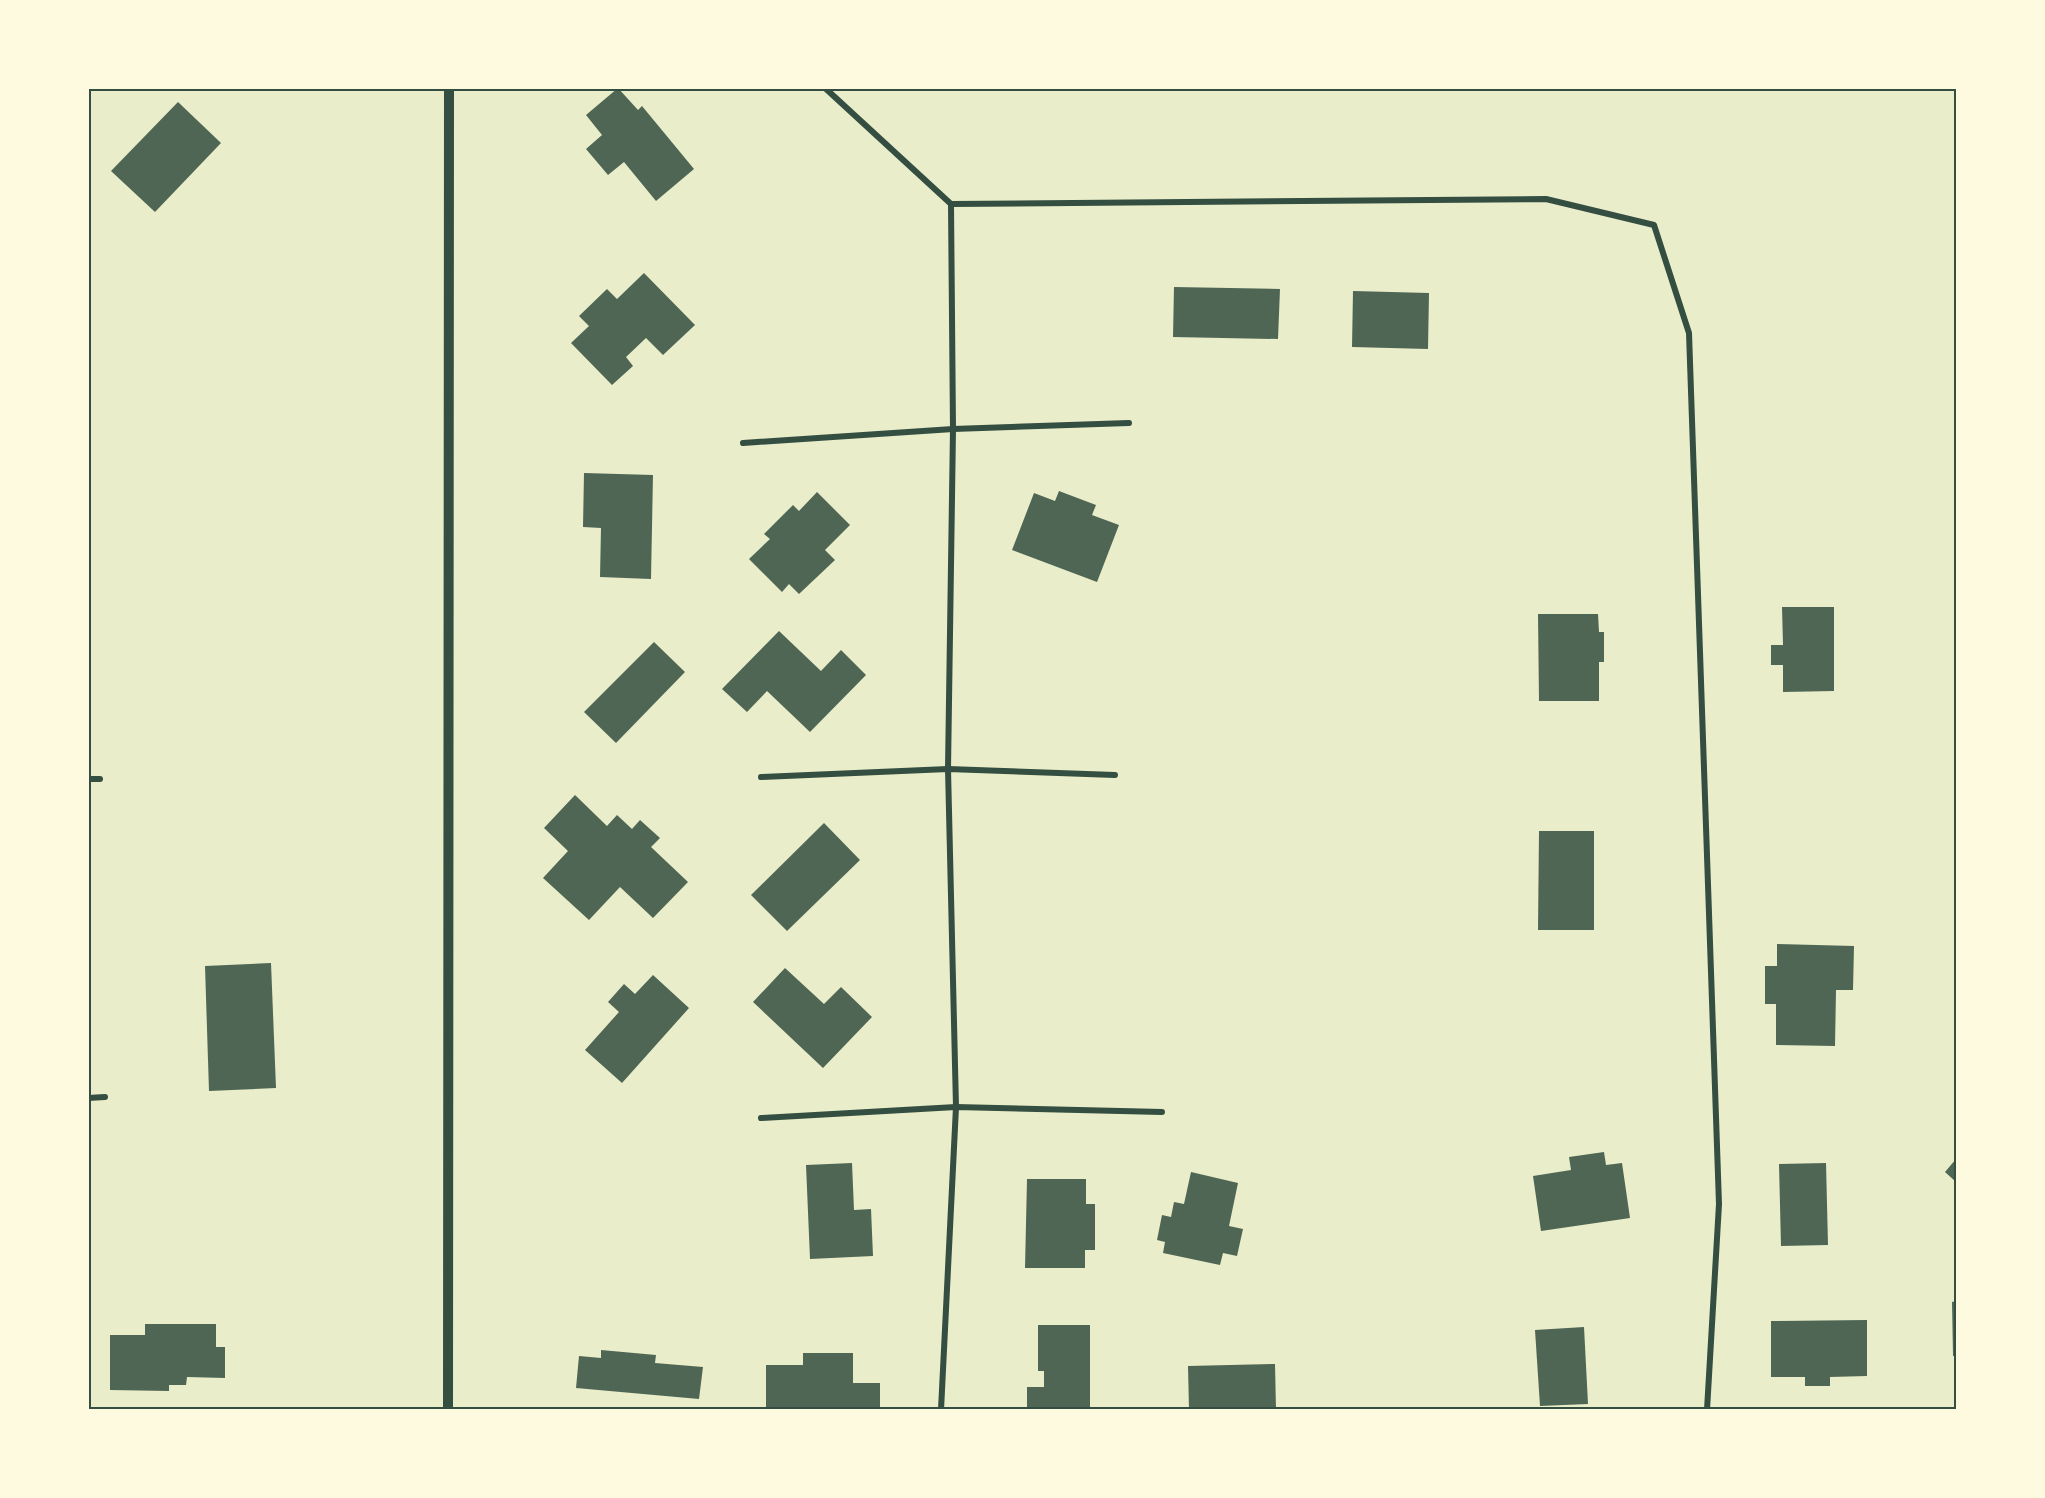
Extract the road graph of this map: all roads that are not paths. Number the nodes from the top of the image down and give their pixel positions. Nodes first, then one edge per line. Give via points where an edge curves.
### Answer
1 (449, 88) edge
2 (825, 88) edge
3 (951, 204) junction
4 (1129, 423) dead end
5 (953, 429) junction
6 (743, 443) dead end
7 (948, 769) junction
8 (1115, 775) dead end
9 (761, 777) dead end
10 (88, 779) edge
11 (100, 779) dead end
12 (105, 1097) dead end
13 (88, 1098) edge
14 (956, 1107) junction
15 (1162, 1112) dead end
16 (761, 1118) dead end
17 (448, 1410) edge
18 (941, 1410) edge
19 (1707, 1410) edge

1 - 17 street
2 - 3 street
3 - 5 street
3 - 19 street via 1546,199 1654,225 1689,333 1719,1204
4 - 5 street
5 - 6 street
5 - 7 street
7 - 8 street
7 - 9 street
7 - 14 street
10 - 11 street
12 - 13 street
14 - 15 street
14 - 16 street
14 - 18 street

